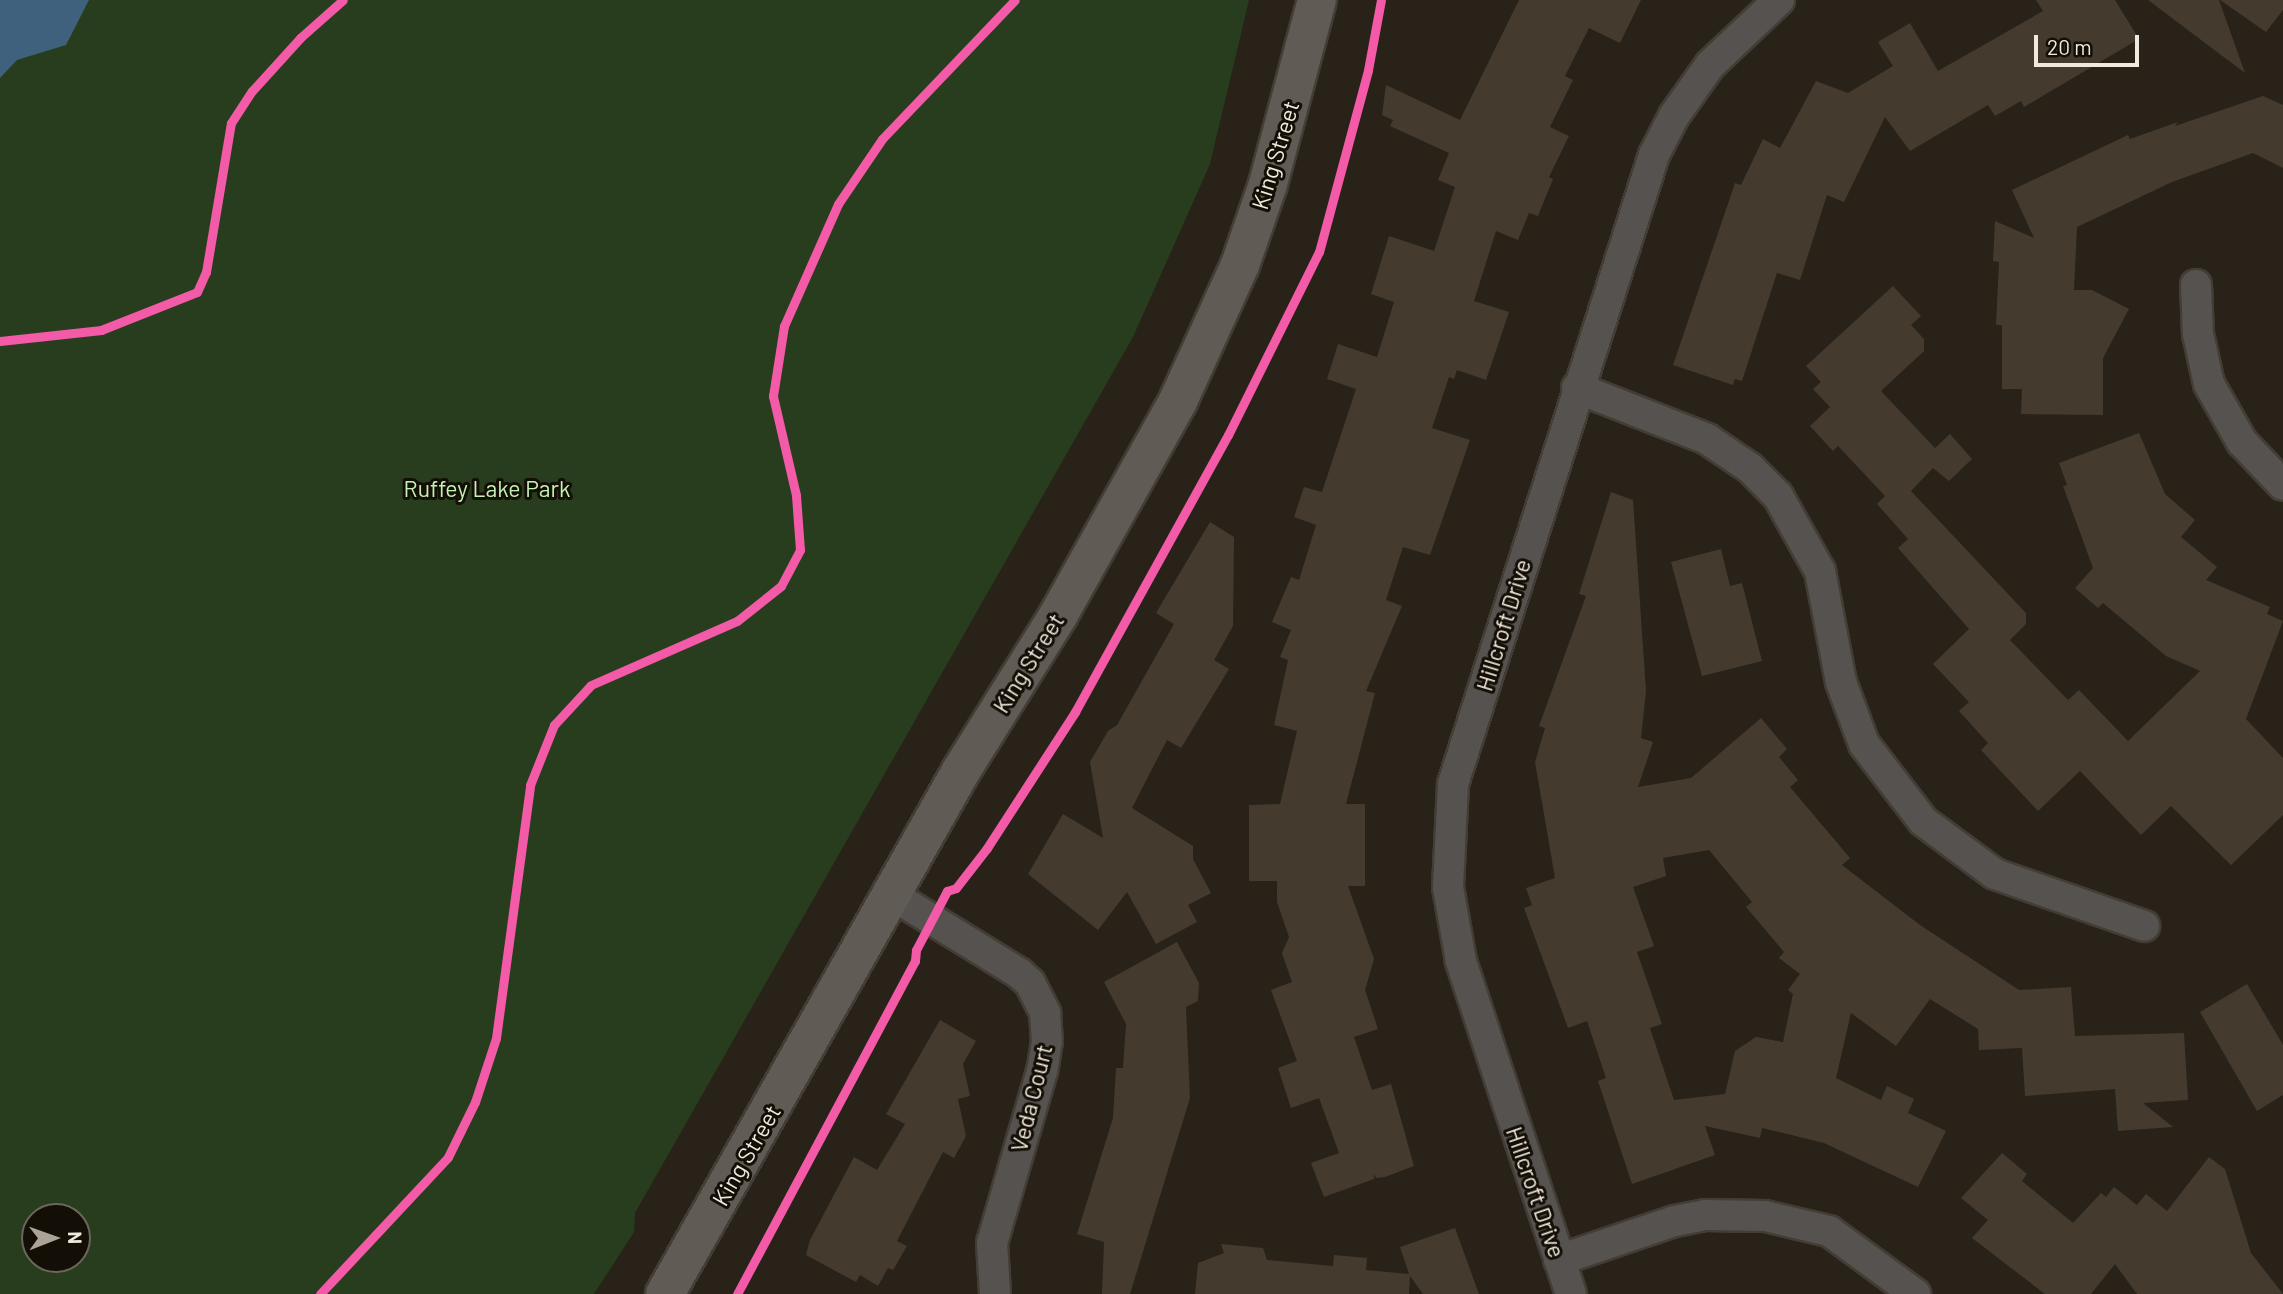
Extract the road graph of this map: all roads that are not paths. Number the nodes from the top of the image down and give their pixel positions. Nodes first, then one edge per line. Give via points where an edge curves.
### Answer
1 (1317, 0) edge
2 (1768, 3) edge
3 (2196, 285) dead end
4 (1577, 388) junction
5 (2283, 485) edge
6 (892, 895) junction
7 (2144, 926) dead end
8 (1559, 1260) junction
9 (665, 1294) edge
10 (995, 1294) edge
11 (1571, 1294) edge
12 (1915, 1294) edge

1 - 6 main road, King Street via 1268,184 1209,335 1099,543
2 - 4 street, Hillcroft Drive via 1710,65 1674,116 1654,155
3 - 5 street via 2198,334 2209,384 2242,442
4 - 7 street via 1707,439 1750,468 1778,496 1820,571 1841,682 1864,744 1923,821 1996,874
4 - 8 street, Hillcroft Drive via 1453,784 1448,836 1448,887 1461,961
6 - 9 main road, King Street
6 - 10 street, Veda Court via 1019,973 1030,983 1045,1013 1042,1071 992,1243
8 - 11 street, Hillcroft Drive
8 - 12 street via 1675,1221 1705,1215 1765,1216 1829,1231

